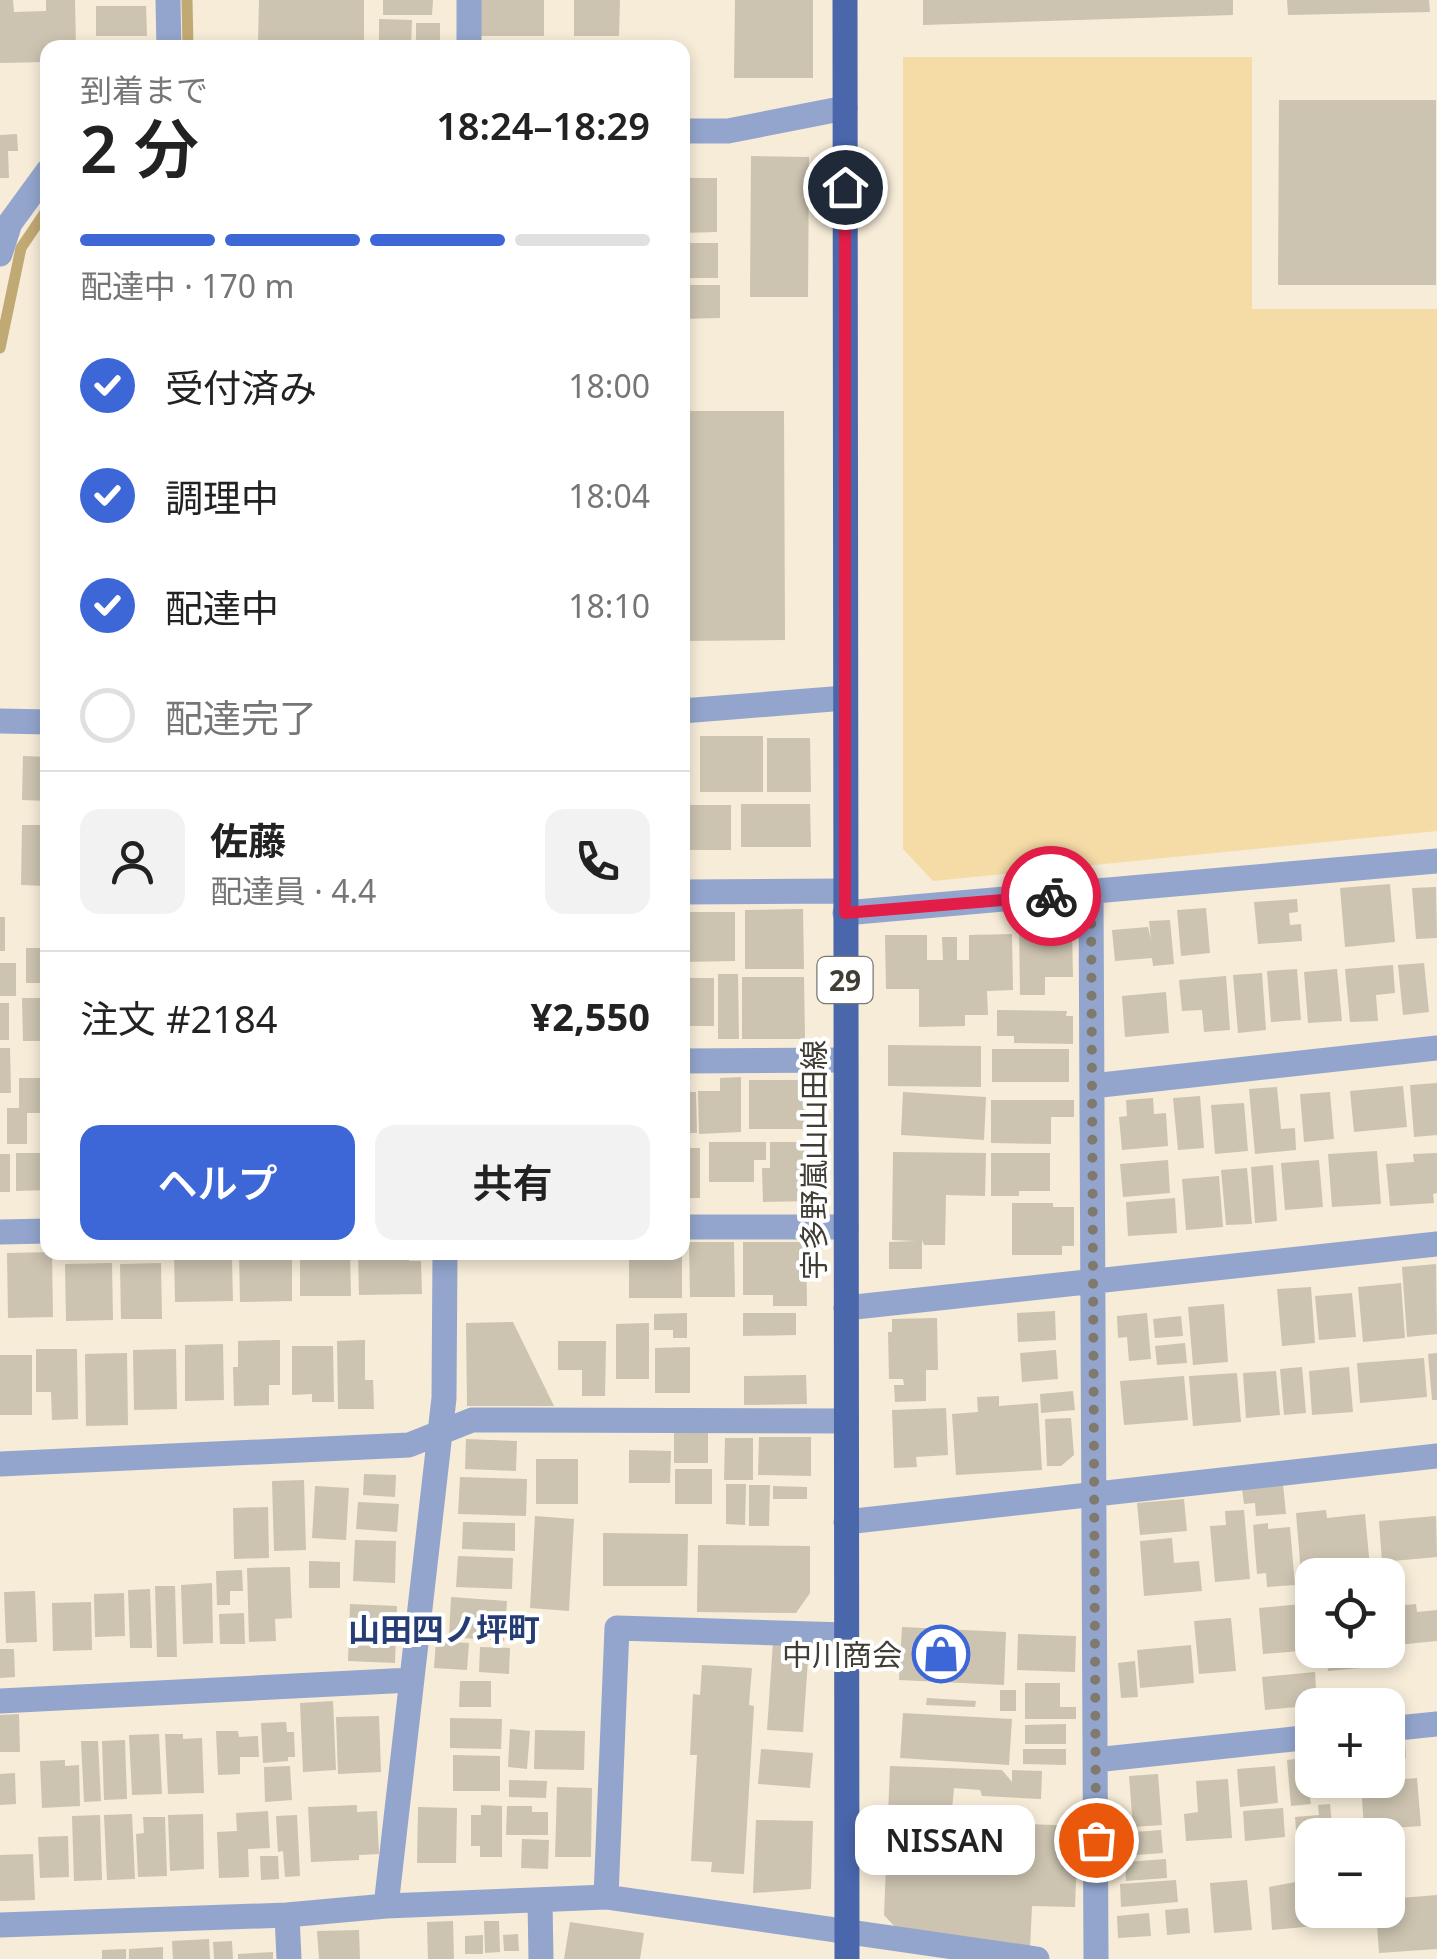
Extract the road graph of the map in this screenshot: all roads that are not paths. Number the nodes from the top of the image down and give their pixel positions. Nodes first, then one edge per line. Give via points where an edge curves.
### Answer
1 (168, 0) edge
2 (469, 0) edge
3 (845, 0) edge
4 (169, 40) edge
5 (469, 40) edge
6 (845, 108) junction
7 (690, 132) edge
8 (40, 180) edge
9 (5, 219) edge
10 (0, 254) edge
11 (845, 698) junction
12 (690, 710) edge
13 (0, 721) edge
14 (40, 722) edge
15 (1437, 861) edge
16 (690, 892) edge
17 (1091, 892) junction
18 (845, 902) junction
19 (1437, 1048) edge
20 (845, 1060) junction
21 (690, 1061) edge
22 (1092, 1086) junction
23 (846, 1226) junction
24 (690, 1227) edge
25 (40, 1231) edge
26 (0, 1232) edge
27 (1437, 1244) edge
28 (445, 1260) edge
29 (1093, 1281) junction
30 (846, 1308) junction
31 (846, 1421) junction
32 (440, 1434) junction
33 (1437, 1456) edge
34 (0, 1464) edge
35 (1094, 1494) junction
36 (846, 1522) junction
37 (846, 1635) junction
38 (411, 1680) junction
39 (0, 1701) edge
40 (1437, 1724) edge
41 (1405, 1727) edge
42 (1295, 1739) edge
43 (1095, 1760) junction
44 (606, 1897) junction
45 (540, 1901) junction
46 (386, 1906) junction
47 (286, 1915) junction
48 (0, 1925) edge
49 (846, 1932) junction
50 (289, 1959) edge
51 (541, 1959) edge
52 (846, 1959) edge
53 (1037, 1959) edge
54 (1096, 1959) edge

1 - 4 street
2 - 5 street
3 - 6 main road, 宇多野嵐山山田線 / 29
6 - 7 street
6 - 11 main road, 宇多野嵐山山田線 / 29
8 - 9 street
9 - 10 street
11 - 12 street
11 - 18 main road, 宇多野嵐山山田線 / 29
13 - 14 street
15 - 17 street
16 - 18 street
17 - 18 street
17 - 22 street
18 - 20 main road, 宇多野嵐山山田線 / 29
19 - 22 street
20 - 21 street
20 - 23 main road, 宇多野嵐山山田線 / 29
22 - 29 street
23 - 24 street
23 - 30 main road, 宇多野嵐山山田線 / 29
25 - 26 street
27 - 29 street
28 - 32 street
29 - 30 street
29 - 35 street
30 - 31 main road, 宇多野嵐山山田線 / 29
31 - 32 street via 472,1420
31 - 36 main road, 宇多野嵐山山田線 / 29
32 - 34 street via 409,1445
32 - 38 street
33 - 35 street
35 - 36 street
35 - 43 street
36 - 37 main road, 宇多野嵐山山田線 / 29
37 - 44 street via 617,1628
37 - 49 main road, 宇多野嵐山山田線 / 29
38 - 39 street
38 - 46 street
40 - 41 street
42 - 43 street
43 - 54 street
44 - 45 street
44 - 49 street
45 - 46 street
45 - 51 street
46 - 47 street
47 - 48 street
47 - 50 street
49 - 52 main road, 宇多野嵐山山田線 / 29
49 - 53 street

